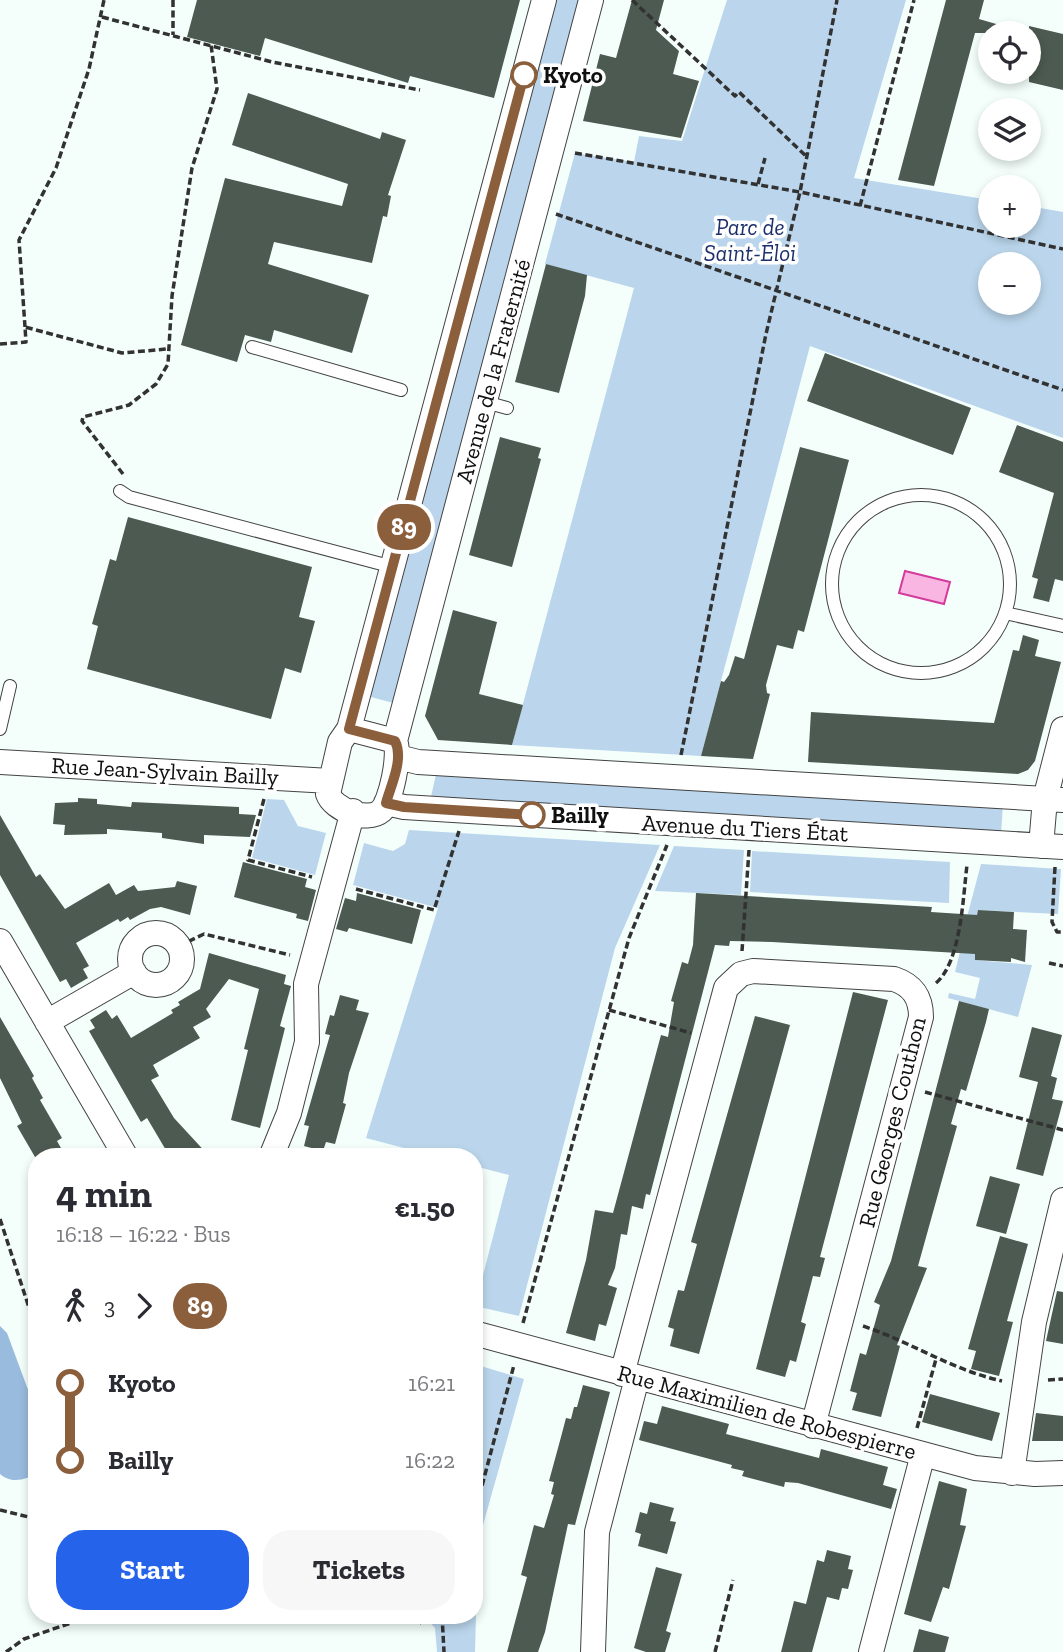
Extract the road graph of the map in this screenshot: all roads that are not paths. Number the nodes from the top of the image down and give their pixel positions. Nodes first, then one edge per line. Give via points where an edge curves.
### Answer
1 (544, 0) edge
2 (591, 0) edge
3 (253, 347) dead end
4 (401, 390) dead end
5 (124, 494) road end
6 (393, 566) junction
7 (1005, 612) junction
8 (1063, 626) edge
9 (10, 686) dead end
10 (0, 729) edge
11 (349, 729) junction
12 (1063, 729) edge
13 (397, 749) junction
14 (0, 762) edge
15 (330, 781) junction
16 (1054, 799) edge
17 (386, 803) junction
18 (352, 811) junction
19 (1053, 852) edge
20 (0, 941) edge
21 (134, 972) junction
22 (47, 1022) junction
23 (122, 1148) edge
24 (275, 1148) edge
25 (1063, 1200) edge
26 (483, 1336) edge
27 (629, 1376) junction
28 (813, 1426) junction
29 (917, 1452) junction
30 (1012, 1473) junction
31 (1063, 1473) edge
32 (593, 1652) edge
33 (871, 1652) edge

1 - 6 street, Avenue de la Fraternité
2 - 13 street, Avenue de la Fraternité via 496,405
3 - 4 lane
5 - 6 lane
6 - 11 street, Avenue de la Fraternité
7 - 7 lane via 991,638 963,662 922,673 891,668 864,652 842,625 832,595 834,564 850,530 874,509 908,496 943,498 975,513 1001,546 1009,576
7 - 8 lane
9 - 10 lane
11 - 13 street
11 - 15 street via 340,742
12 - 16 street
13 - 16 street, Avenue du Tiers État via 426,762
13 - 17 street
14 - 15 street, Rue Jean-Sylvain Bailly
15 - 18 street via 330,799 339,808
16 - 19 street
17 - 18 street via 372,815
17 - 19 street, Avenue du Tiers État
18 - 24 street via 306,985 307,1042
20 - 22 street
21 - 21 street via 129,963 134,943 153,932 174,937 184,955 179,976 161,987 139,981
21 - 22 street
22 - 23 street
25 - 30 street via 1034,1322
26 - 27 street, Rue Maximilien de Robespierre
27 - 28 street, Rue Maximilien de Robespierre
27 - 28 street, Rue Georges Couthon via 726,988 740,974 753,971 894,979 904,982 919,998 921,1017
27 - 32 street via 597,1532
28 - 29 street, Rue Maximilien de Robespierre
29 - 30 street, Rue Maximilien de Robespierre
29 - 33 street
30 - 31 street, Rue Maximilien de Robespierre

